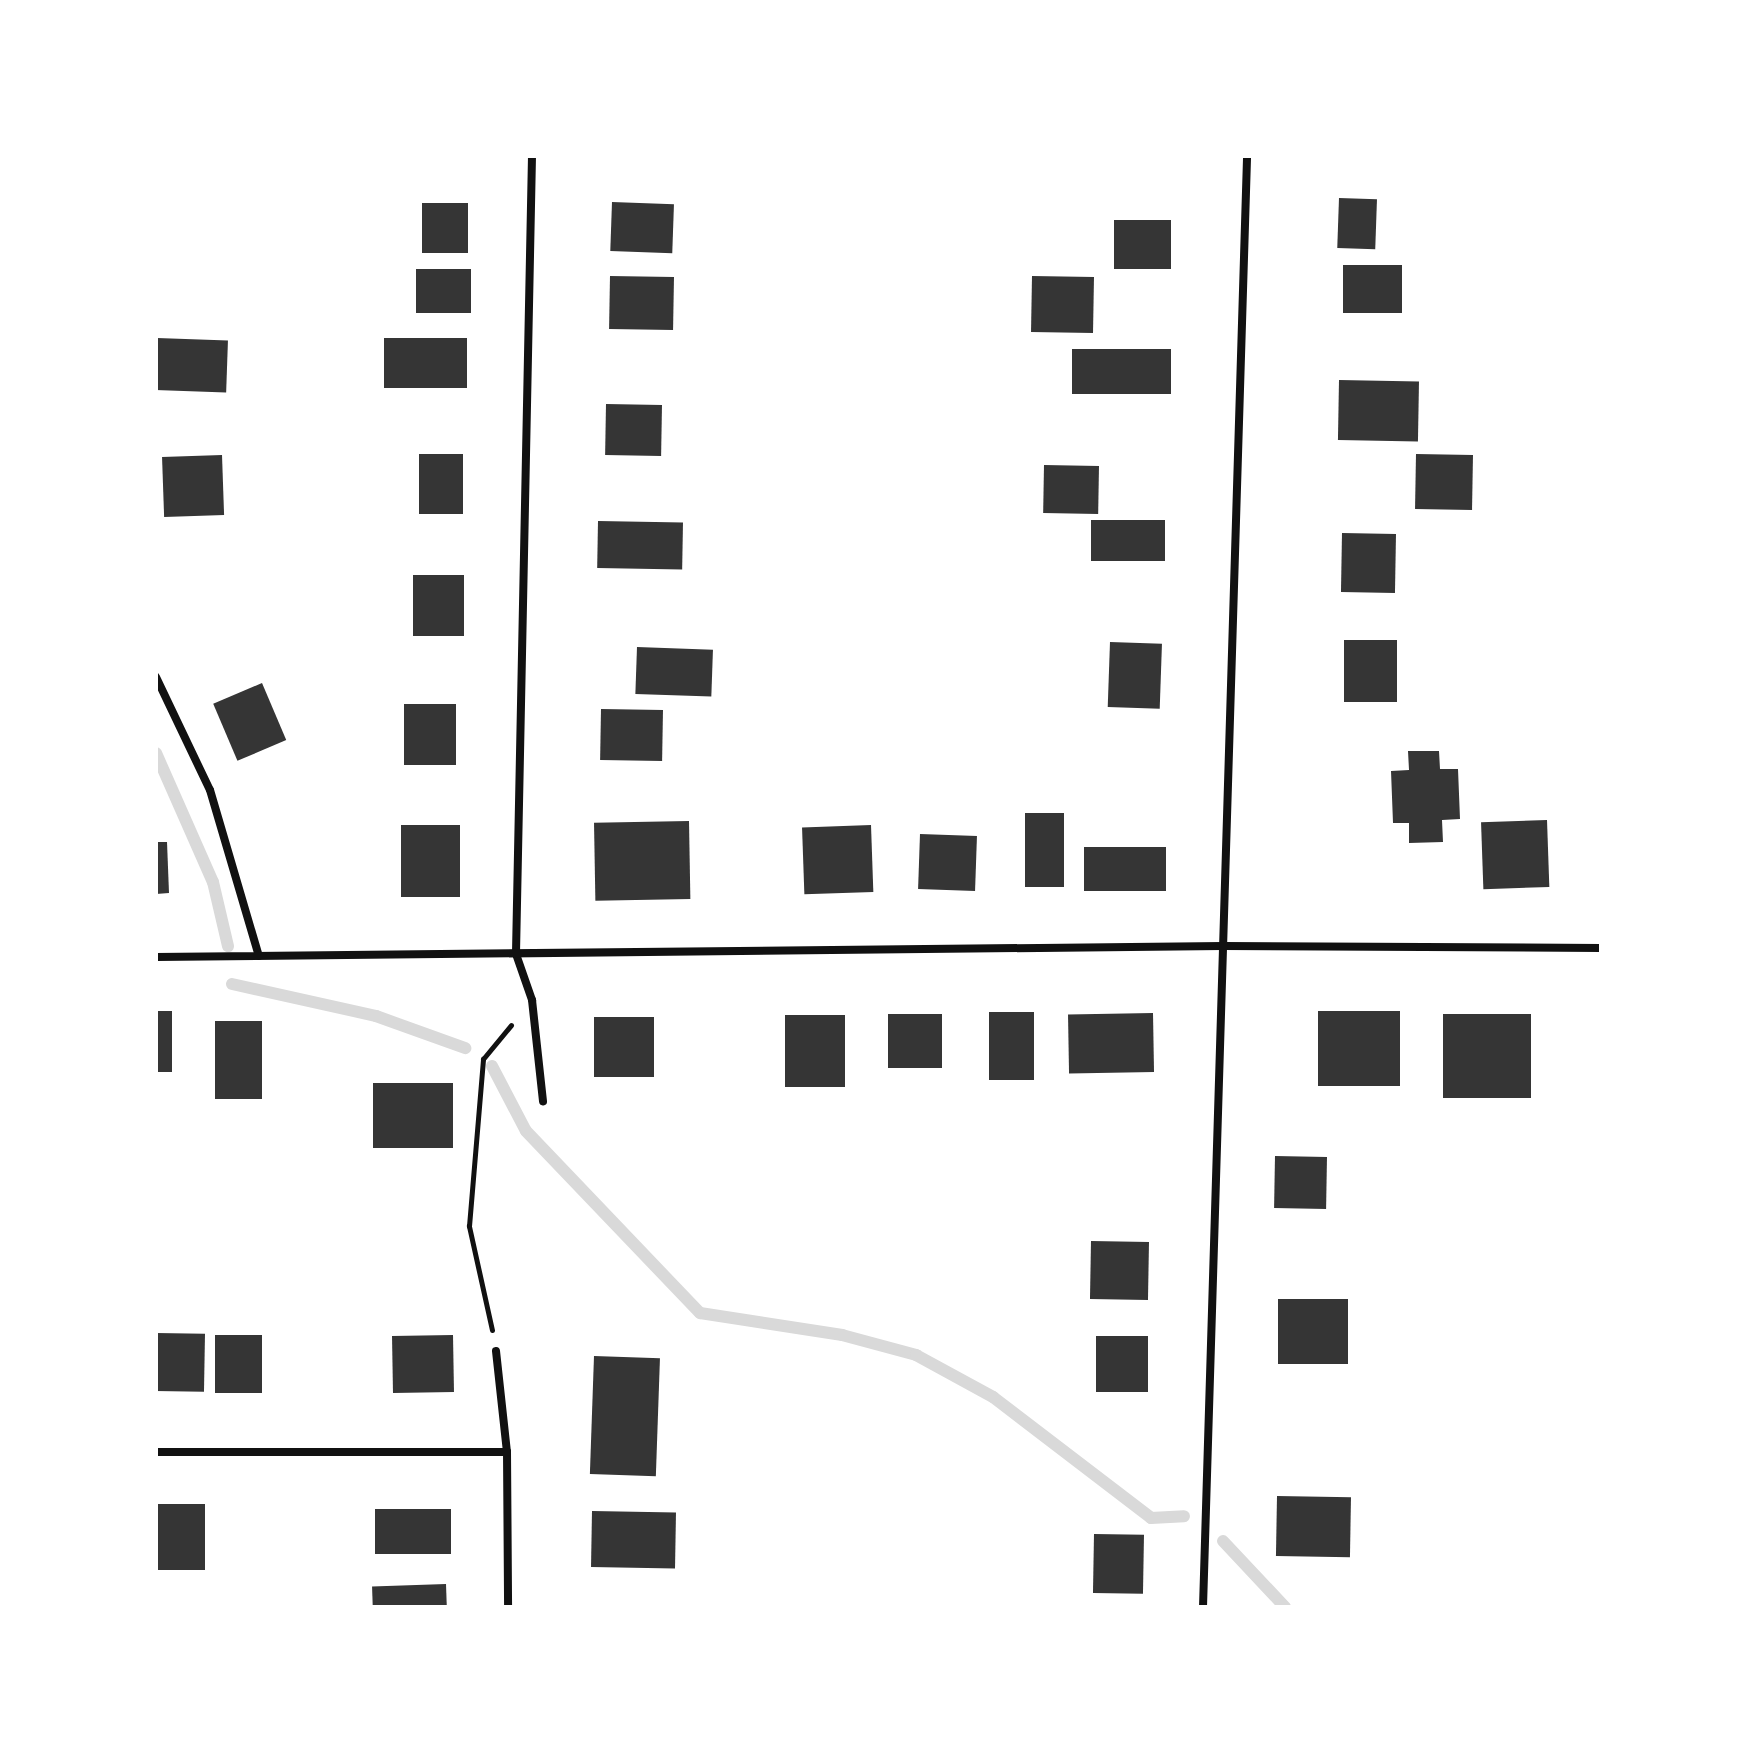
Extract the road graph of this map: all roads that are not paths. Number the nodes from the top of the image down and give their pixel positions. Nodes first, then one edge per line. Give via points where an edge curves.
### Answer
1 (532, 156) edge
2 (1247, 156) edge
3 (156, 677) edge
4 (1223, 946) junction
5 (1601, 948) edge
6 (516, 954) junction
7 (259, 956) junction
8 (156, 957) edge
9 (543, 1101) dead end
10 (496, 1351) road end
11 (156, 1452) edge
12 (507, 1452) junction
13 (508, 1607) edge
14 (1203, 1607) edge

1 - 6 street
2 - 4 street
3 - 7 street via 210,790
4 - 5 street
4 - 6 street
4 - 14 street
6 - 7 street
6 - 9 street via 532,1000
7 - 8 street
10 - 12 street
11 - 12 street
12 - 13 street

